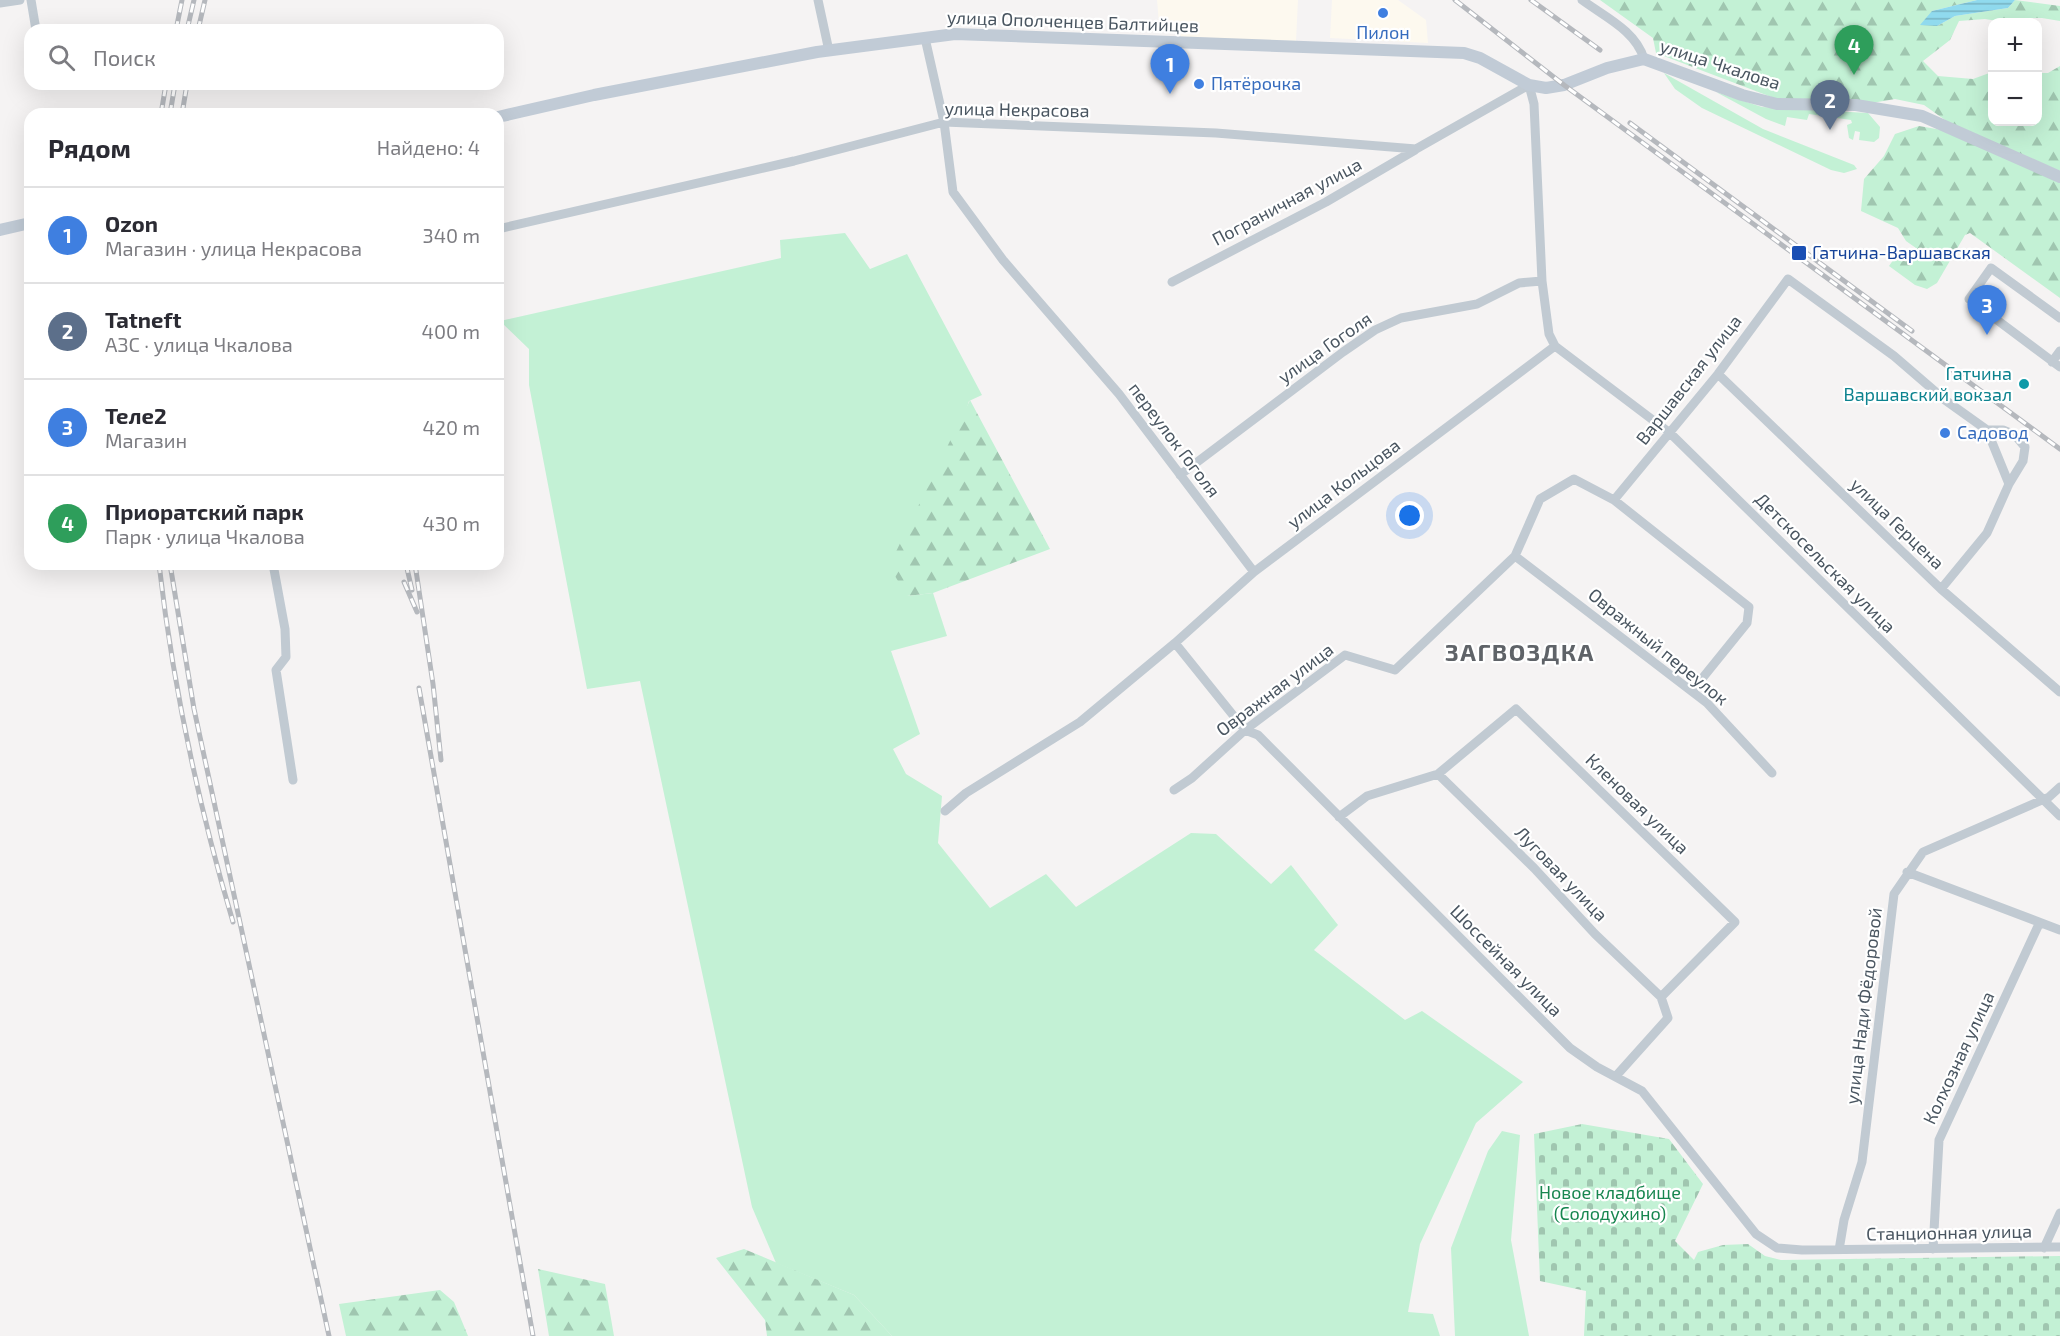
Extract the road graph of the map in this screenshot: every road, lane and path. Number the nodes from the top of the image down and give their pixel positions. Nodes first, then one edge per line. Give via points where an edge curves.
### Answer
1 (20, 0) edge
2 (32, 0) edge
3 (818, 0) edge
4 (1582, 0) edge
5 (0, 3) edge
6 (35, 24) edge
7 (924, 38) junction
8 (829, 51) junction
9 (1644, 59) junction
10 (1574, 81) joint
11 (1529, 84) junction
12 (504, 116) edge
13 (944, 122) junction
14 (1416, 149) junction
15 (2060, 177) edge
16 (24, 224) edge
17 (504, 228) edge
18 (0, 230) edge
19 (1172, 282) dead end
20 (1542, 282) junction
21 (2060, 318) edge
22 (1555, 346) junction
23 (2060, 351) edge
24 (2056, 365) edge
25 (1718, 374) junction
26 (1987, 430) junction
27 (1670, 433) junction
28 (2017, 469) junction
29 (2004, 471) junction
30 (1180, 475) junction
31 (2009, 484) junction
32 (1614, 500) junction
33 (1515, 556) junction
34 (274, 570) edge
35 (1254, 572) junction
36 (1941, 589) junction
37 (1175, 643) junction
38 (1692, 691) junction
39 (2060, 692) edge
40 (1245, 730) junction
41 (1772, 773) dead end
42 (1438, 774) junction
43 (293, 780) dead end
44 (2060, 787) edge
45 (1174, 790) dead end
46 (2043, 800) junction
47 (945, 811) dead end
48 (2060, 816) edge
49 (1339, 817) junction
50 (1907, 873) junction
51 (2039, 924) junction
52 (2060, 930) edge
53 (1661, 996) junction
54 (1616, 1076) junction
55 (2060, 1213) edge
56 (2060, 1247) edge
57 (2044, 1248) junction
58 (1933, 1249) junction
59 (1839, 1250) junction

1 - 5 street
2 - 6 street
3 - 8 street
4 - 9 street via 1633,36
7 - 8 main road, улица Ополченцев Балтийцев
7 - 11 main road, улица Ополченцев Балтийцев via 956,34 1464,53 1480,57
7 - 13 street, переулок Гоголя
8 - 12 main road, улица Ополченцев Балтийцев
9 - 10 main road, улица Чкалова
9 - 15 main road, улица Чкалова via 1778,104 1856,105 1922,116
10 - 11 main road, улица Ополченцев Балтийцев via 1546,88
11 - 14 street
11 - 20 street via 1534,104
13 - 14 street, улица Некрасова via 1216,133
13 - 17 street, улица Некрасова
13 - 30 street, переулок Гоголя via 953,192 1003,260 1119,394
14 - 19 street, Пограничная улица via 1326,202
16 - 18 main road
20 - 22 street via 1549,334
20 - 30 street, улица Гоголя via 1519,282 1477,304 1401,318 1375,330
21 - 24 street via 1991,268 1969,299
22 - 27 street, Детскосельская улица
22 - 35 street, улица Кольцова
23 - 24 street
25 - 26 street, Варшавская улица via 1788,279
25 - 27 street, Варшавская улица
25 - 36 street, улица Герцена
26 - 28 street via 2003,430 2021,440 2025,454
26 - 29 street
27 - 32 street, Варшавская улица
27 - 46 street, Детскосельская улица
28 - 29 street
28 - 31 street
29 - 31 street
30 - 35 street, переулок Гоголя
31 - 36 street via 1987,533
32 - 33 street, Овражная улица via 1574,479 1540,499
32 - 38 street via 1749,607 1747,623
33 - 38 street, Овражный переулок
33 - 40 street, Овражная улица via 1395,670 1345,655
34 - 43 street via 286,657 276,670
35 - 37 street, улица Кольцова
36 - 39 street, улица Герцена
37 - 40 street, Шоссейная улица
37 - 47 street, улица Кольцова via 1080,722 966,793
38 - 41 street, Овражный переулок
40 - 45 street, Овражная улица
40 - 49 street, Шоссейная улица via 1257,735
42 - 49 street via 1367,796
42 - 53 street, Луговая улица
42 - 53 street, Кленовая улица via 1516,709 1735,922
44 - 46 street, улица Нади Фёдоровой
46 - 48 street, Детскосельская улица
46 - 50 street, улица Нади Фёдоровой via 1923,852
49 - 54 street, Шоссейная улица via 1570,1048
50 - 51 street
50 - 59 street, улица Нади Фёдоровой via 1892,904 1862,1162
51 - 52 street
51 - 58 street, Колхозная улица via 1939,1140
53 - 54 street via 1668,1018
54 - 59 street, Шоссейная улица via 1642,1091 1756,1234 1777,1248
55 - 57 street
56 - 57 street, Станционная улица
57 - 58 street, Станционная улица
58 - 59 street, Станционная улица

